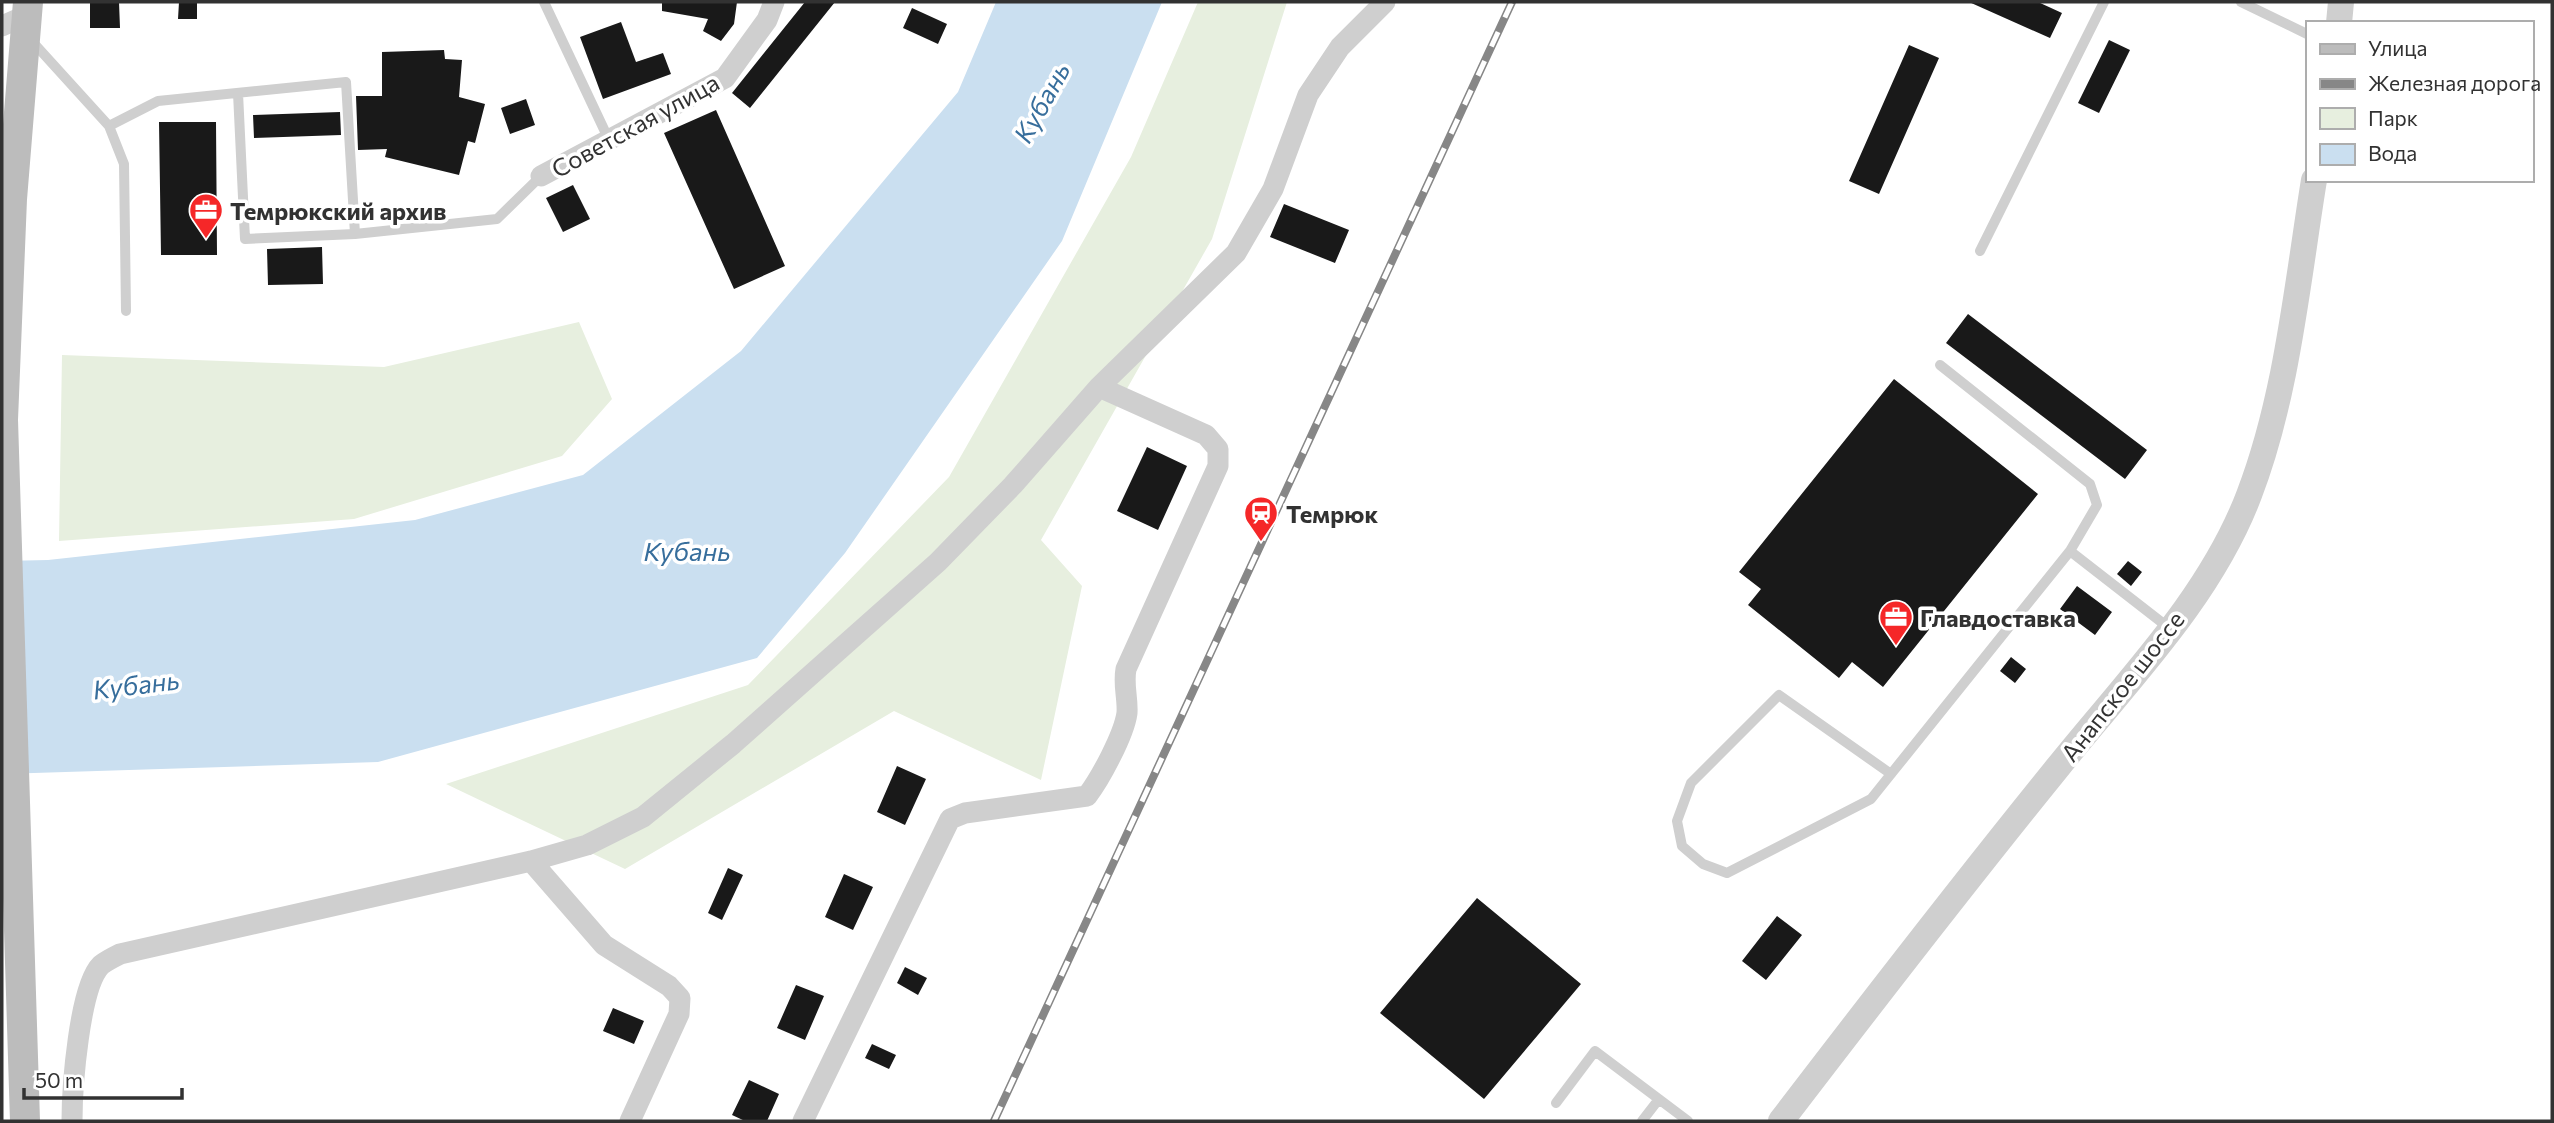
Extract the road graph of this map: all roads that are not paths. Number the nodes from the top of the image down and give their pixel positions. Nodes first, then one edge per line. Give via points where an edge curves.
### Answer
1 (544, 2) edge
2 (774, 2) edge
3 (1385, 2) edge
4 (2104, 2) edge
5 (2241, 2) edge
6 (2341, 2) edge
7 (21, 19) edge
8 (2339, 21) edge
9 (2306, 34) edge
10 (238, 93) junction
11 (109, 126) junction
12 (609, 140) junction
13 (541, 176) joint
14 (2314, 182) edge
15 (355, 234) junction
16 (1980, 251) dead end
17 (126, 310) dead end
18 (1940, 365) dead end
19 (1099, 387) junction
20 (2070, 551) junction
21 (2169, 628) junction
22 (1891, 774) junction
23 (531, 861) junction
24 (1658, 1099) junction
25 (1556, 1102) dead end
26 (25, 1121) edge
27 (72, 1121) edge
28 (630, 1121) edge
29 (803, 1121) edge
30 (1642, 1121) edge
31 (1688, 1121) edge
32 (1781, 1121) edge

1 - 12 lane
2 - 12 street, Советская улица via 767,20 725,78
3 - 19 street via 1340,47 1308,95 1273,189 1236,254
4 - 16 lane
5 - 9 lane
6 - 8 street
7 - 11 lane
7 - 26 main road via 3,420
10 - 11 lane via 158,101
10 - 15 lane via 245,239
10 - 15 lane via 345,82
11 - 17 lane via 124,164
12 - 13 street, Советская улица
13 - 15 lane via 497,219
14 - 21 street, Анапское шоссе via 2285,355 2249,496 2222,554
18 - 20 lane via 2090,484 2097,505
19 - 23 street via 938,562 733,744 643,817 587,845
19 - 29 street via 1206,435 1218,449 1219,466 1126,669 1123,726 1087,796 950,818
20 - 21 lane
20 - 22 lane
21 - 32 street, Анапское шоссе via 1925,932
22 - 22 lane via 1871,799 1727,873 1703,864 1682,846 1677,821 1691,783 1779,695
23 - 27 street via 120,954 101,966 88,986 72,1086
23 - 28 street via 604,945 669,986 680,998 679,1014
24 - 25 lane via 1595,1051
24 - 30 lane
24 - 31 lane

